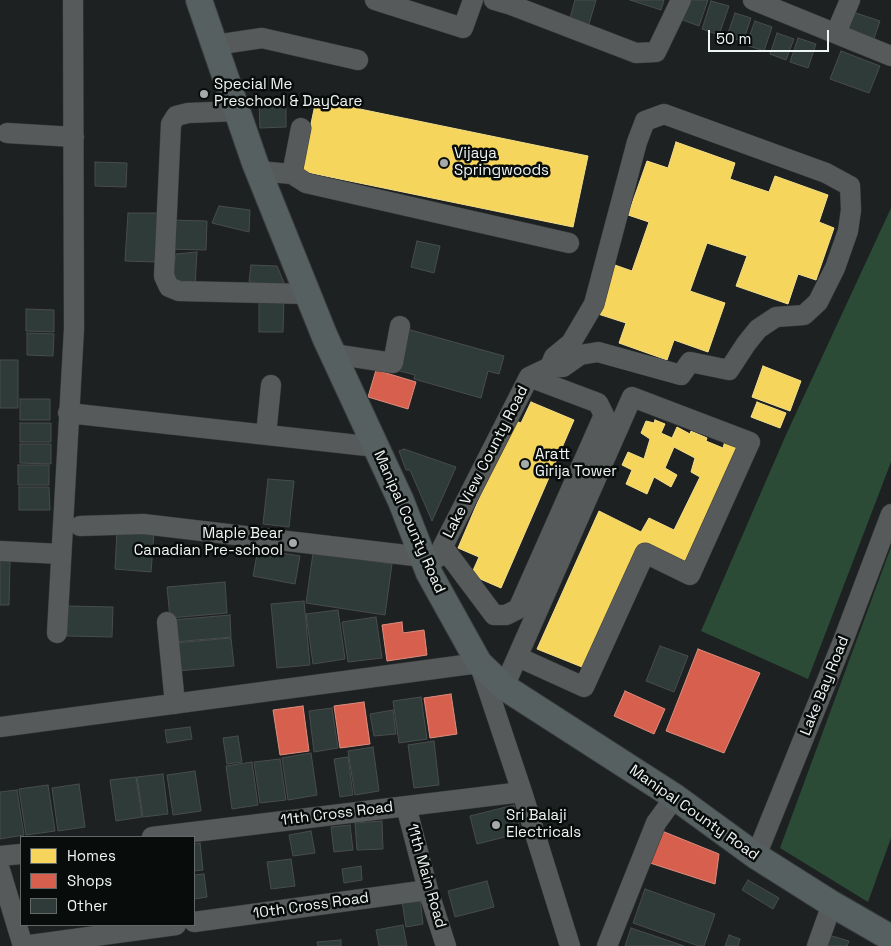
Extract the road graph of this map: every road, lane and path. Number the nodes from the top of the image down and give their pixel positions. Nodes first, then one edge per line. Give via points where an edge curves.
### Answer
1 (73, 0) edge
2 (199, 0) edge
3 (375, 0) edge
4 (473, 0) edge
5 (494, 0) edge
6 (681, 0) edge
7 (850, 0) edge
8 (761, 2) edge
9 (836, 34) junction
10 (215, 45) junction
11 (891, 56) edge
12 (358, 60) dead end
13 (238, 111) junction
14 (301, 128) dead end
15 (7, 132) dead end
16 (74, 137) junction
17 (260, 176) junction
18 (299, 179) junction
19 (569, 243) dead end
20 (308, 294) junction
21 (400, 326) dead end
22 (575, 349) junction
23 (333, 354) junction
24 (529, 377) junction
25 (271, 385) dead end
26 (68, 413) junction
27 (266, 435) junction
28 (376, 447) junction
29 (891, 514) edge
30 (80, 526) dead end
31 (0, 551) edge
32 (61, 554) junction
33 (432, 559) junction
34 (167, 622) dead end
35 (57, 633) dead end
36 (518, 657) junction
37 (478, 663) junction
38 (504, 687) junction
39 (176, 704) junction
40 (0, 727) edge
41 (522, 792) junction
42 (675, 797) junction
43 (406, 806) junction
44 (160, 836) edge
45 (20, 854) edge
46 (0, 856) edge
47 (756, 856) junction
48 (0, 870) edge
49 (428, 890) junction
50 (832, 904) junction
51 (195, 922) edge
52 (169, 926) edge
53 (891, 938) edge
54 (23, 946) edge
55 (446, 946) edge
56 (570, 946) edge
57 (607, 946) edge
58 (817, 946) edge

1 - 16 street
2 - 10 main road, Manipal County Road
3 - 4 street via 463,28
5 - 6 street via 636,53 656,52
7 - 9 street
8 - 9 street
9 - 11 street
10 - 12 street via 262,38
10 - 13 main road, Manipal County Road
13 - 17 main road, Manipal County Road
13 - 20 street via 188,113 176,116 171,124 164,276 169,287 180,291
14 - 18 street
15 - 16 street
16 - 26 street via 74,329
17 - 18 street via 294,185
17 - 20 main road, Manipal County Road
18 - 19 street
20 - 23 main road, Manipal County Road
21 - 23 street via 393,363
22 - 22 street via 598,352 681,375 690,362 729,370 758,329 776,317 804,315 818,302 848,231 850,186 826,173 664,114 645,121 594,304
22 - 24 street via 563,367 550,367
23 - 28 main road, Manipal County Road
24 - 33 street, Lake View County Road
24 - 33 street via 598,403 604,415 518,609 506,616 494,615
25 - 27 street
26 - 27 street
26 - 32 street
27 - 28 street
28 - 33 main road, Manipal County Road
29 - 47 street, Lake Bay Road
30 - 33 street via 144,524
31 - 32 street
32 - 35 street
33 - 37 main road, Manipal County Road
34 - 39 street
36 - 36 street via 632,397 750,442 690,575 645,553 584,688
36 - 38 street
37 - 38 main road, Manipal County Road
37 - 39 street
37 - 41 street
38 - 42 main road, Manipal County Road
39 - 40 street
41 - 43 street, 11th Cross Road
41 - 56 street
42 - 47 main road, Manipal County Road
42 - 57 street via 656,823
43 - 44 street, 11th Cross Road
43 - 49 street, 11th Main Road
45 - 46 street
47 - 50 main road, Manipal County Road
48 - 54 street
49 - 51 street, 10th Cross Road
49 - 55 street, 11th Main Road
50 - 53 main road, Manipal County Road
50 - 58 street
52 - 54 street

